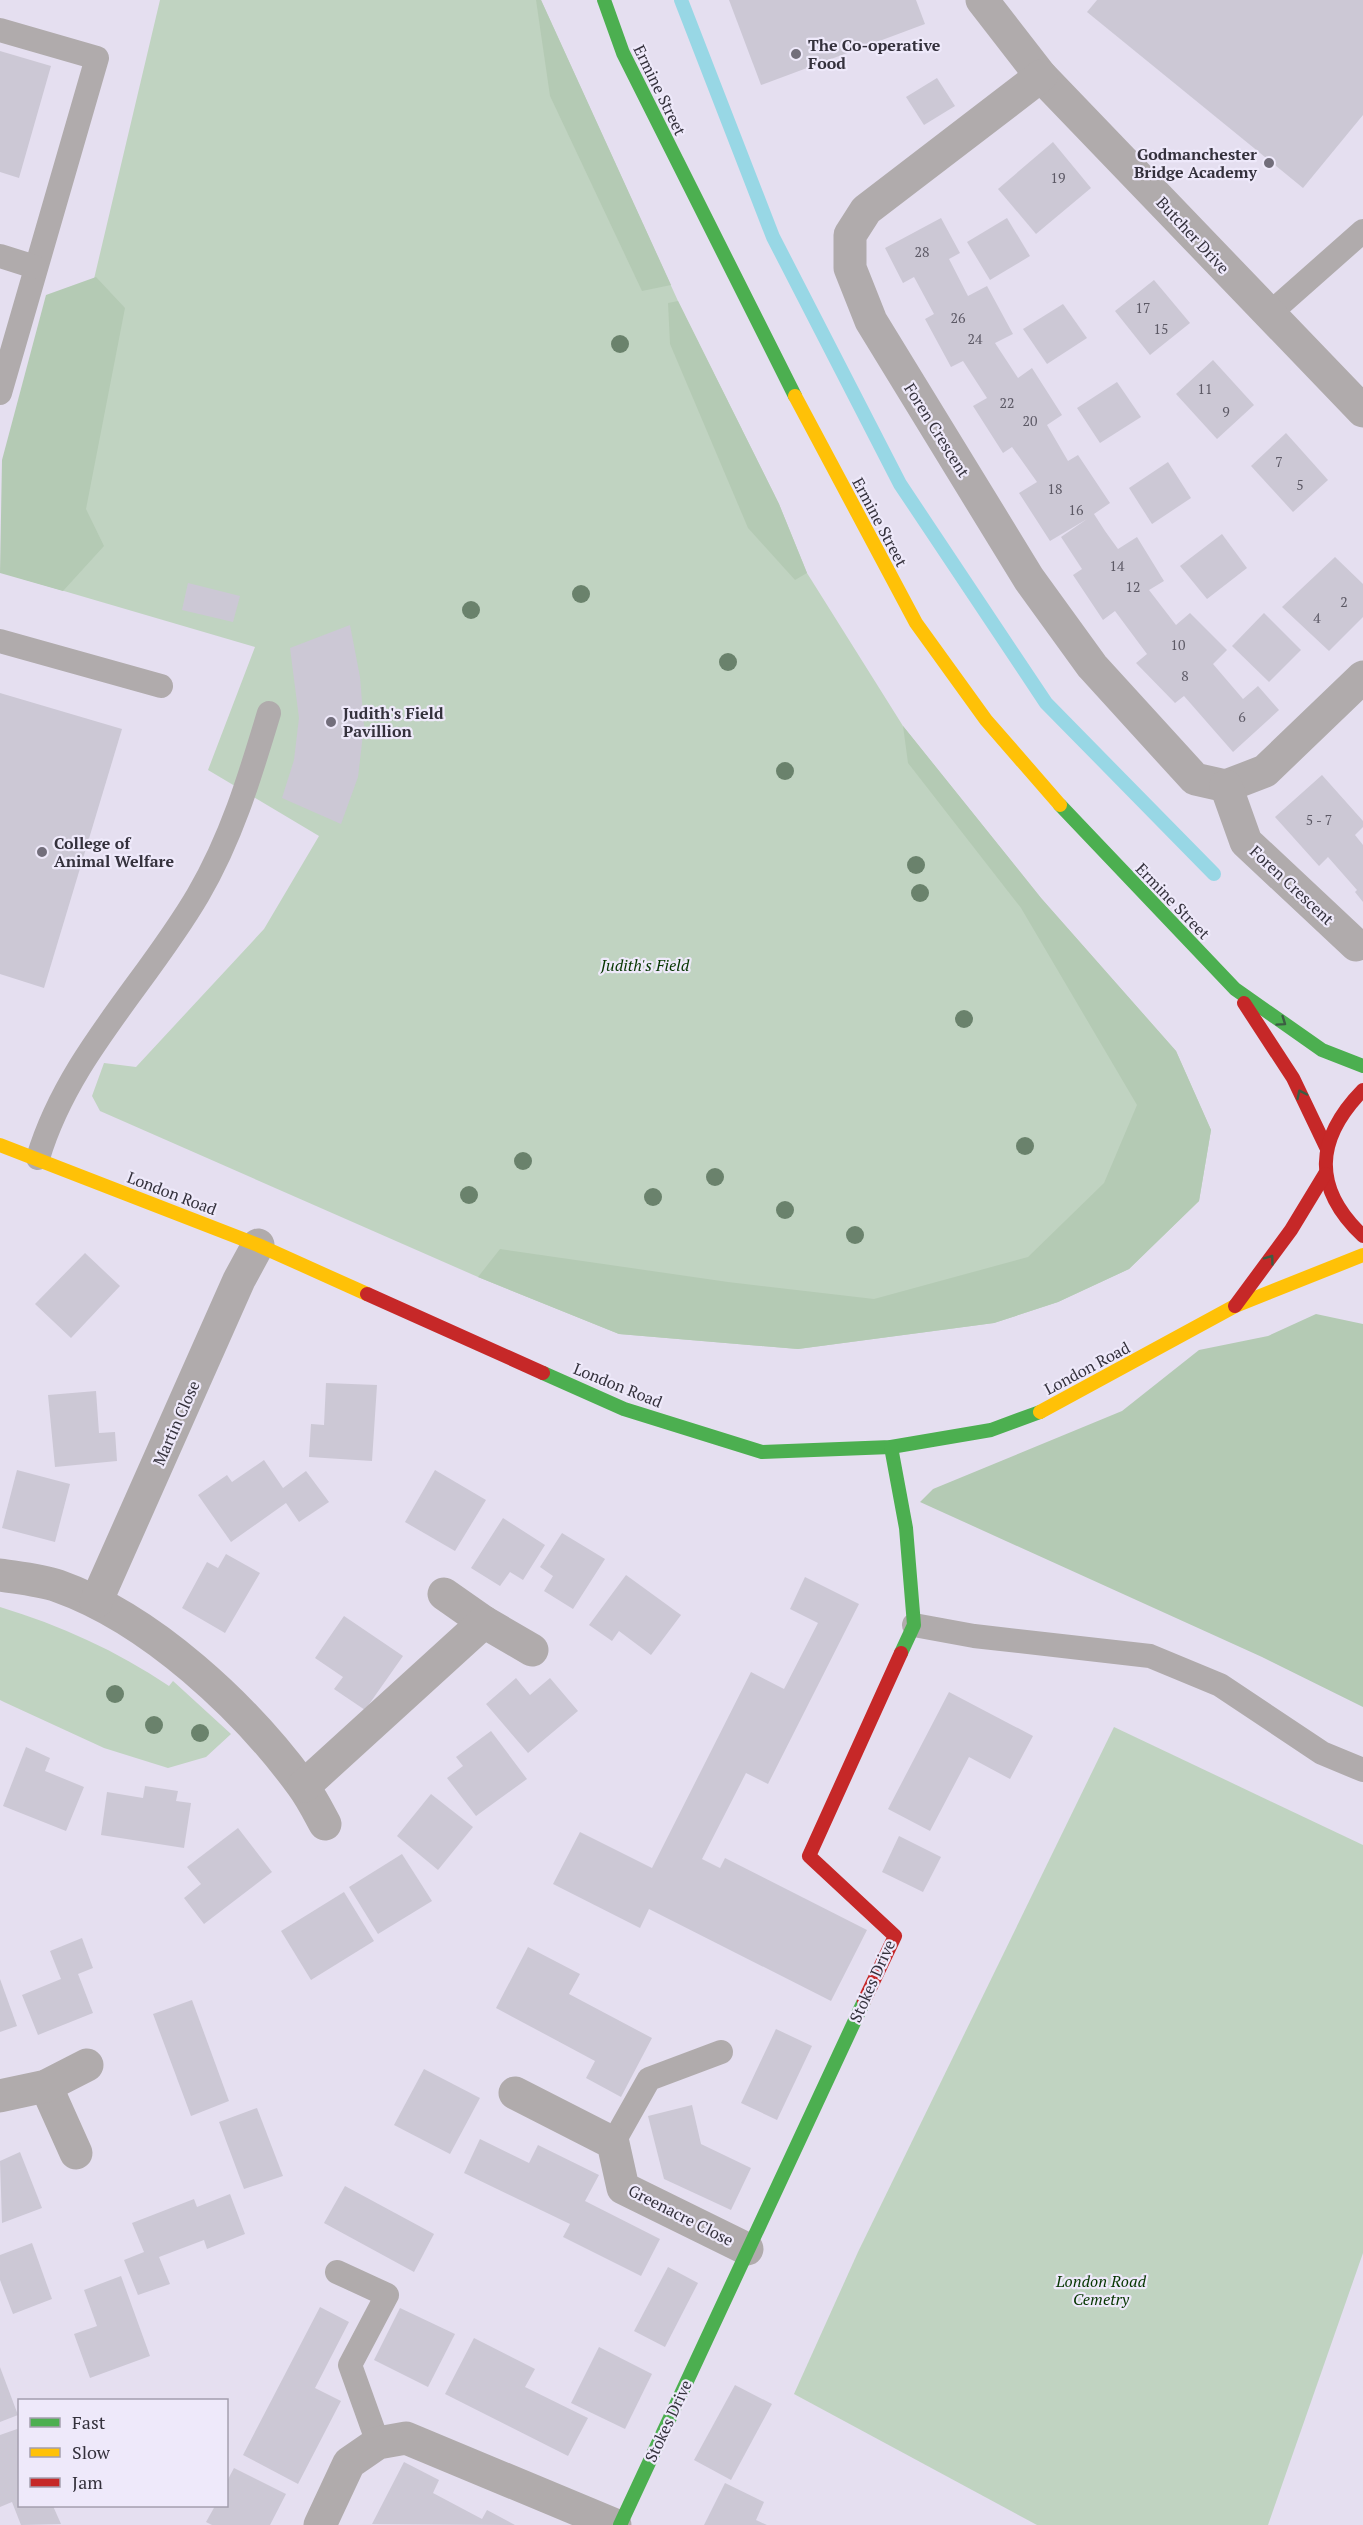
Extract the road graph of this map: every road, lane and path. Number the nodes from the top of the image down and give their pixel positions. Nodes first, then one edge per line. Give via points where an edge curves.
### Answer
1 (604, 0) edge
2 (982, 0) edge
3 (0, 30) edge
4 (1041, 76) junction
5 (1363, 231) edge
6 (0, 256) edge
7 (35, 267) junction
8 (1268, 315) junction
9 (6, 351) edge
10 (0, 393) edge
11 (1363, 411) edge
12 (0, 641) edge
13 (1363, 676) edge
14 (160, 686) dead end
15 (269, 712) dead end
16 (1226, 786) junction
17 (1356, 945) dead end
18 (1234, 989) junction
19 (1363, 1066) edge
20 (1363, 1090) edge
21 (0, 1145) edge
22 (1326, 1147) junction
23 (38, 1158) junction
24 (1325, 1174) junction
25 (1363, 1236) edge
26 (258, 1245) junction
27 (1363, 1255) edge
28 (1235, 1306) junction
29 (891, 1446) junction
30 (0, 1575) edge
31 (444, 1594) dead end
32 (96, 1602) junction
33 (484, 1622) junction
34 (914, 1625) junction
35 (532, 1650) dead end
36 (1363, 1770) edge
37 (304, 1786) junction
38 (325, 1824) dead end
39 (721, 2052) dead end
40 (87, 2066) dead end
41 (46, 2086) junction
42 (515, 2093) dead end
43 (0, 2096) edge
44 (613, 2143) junction
45 (76, 2153) dead end
46 (747, 2249) junction
47 (337, 2272) dead end
48 (378, 2443) junction
49 (320, 2525) edge
50 (615, 2525) edge
51 (620, 2525) edge

1 - 18 street, Ermine Street via 623,53 736,281 916,623 986,720 1089,838
2 - 4 street, Butcher Drive
3 - 7 lane via 97,58
4 - 8 street, Butcher Drive
4 - 16 street, Foren Crescent via 866,210 850,235 850,268 871,321 1029,579 1085,656 1195,779
5 - 8 lane
6 - 7 lane
7 - 9 lane
8 - 11 street, Butcher Drive
9 - 10 lane
12 - 14 lane
13 - 16 street via 1265,771
15 - 23 lane via 236,820 198,896 89,1050 58,1103
16 - 17 street, Foren Crescent via 1246,842
18 -> 19 street, Ermine Street via 1322,1050
22 -> 18 street, Ermine Street via 1293,1078
20 - 22 street via 1334,1124
21 - 23 street, London Road
22 - 24 street
23 - 26 street, London Road
24 - 25 street via 1332,1198 1344,1218
28 -> 24 street, London Road via 1291,1230
26 - 29 street, London Road via 634,1412 762,1452
26 - 32 street, Martin Close
27 - 28 street, London Road
28 - 29 street, London Road via 1049,1408 991,1430
29 - 34 street, Stokes Drive via 906,1528
30 - 32 street via 56,1586
31 - 33 street
32 - 37 street via 150,1635 235,1704
33 - 35 street
33 - 37 street
34 - 36 lane via 974,1636 1150,1656 1220,1685 1322,1753
34 - 46 street, Stokes Drive via 809,1856 895,1936
37 - 38 street
39 - 44 lane via 648,2079
40 - 41 street
41 - 43 street
41 - 45 street
42 - 44 street
44 - 46 street, Greenacre Close via 623,2188
46 - 51 street, Stokes Drive
47 - 48 lane via 387,2295 350,2365
48 - 49 street via 349,2463
48 - 50 street via 406,2438

